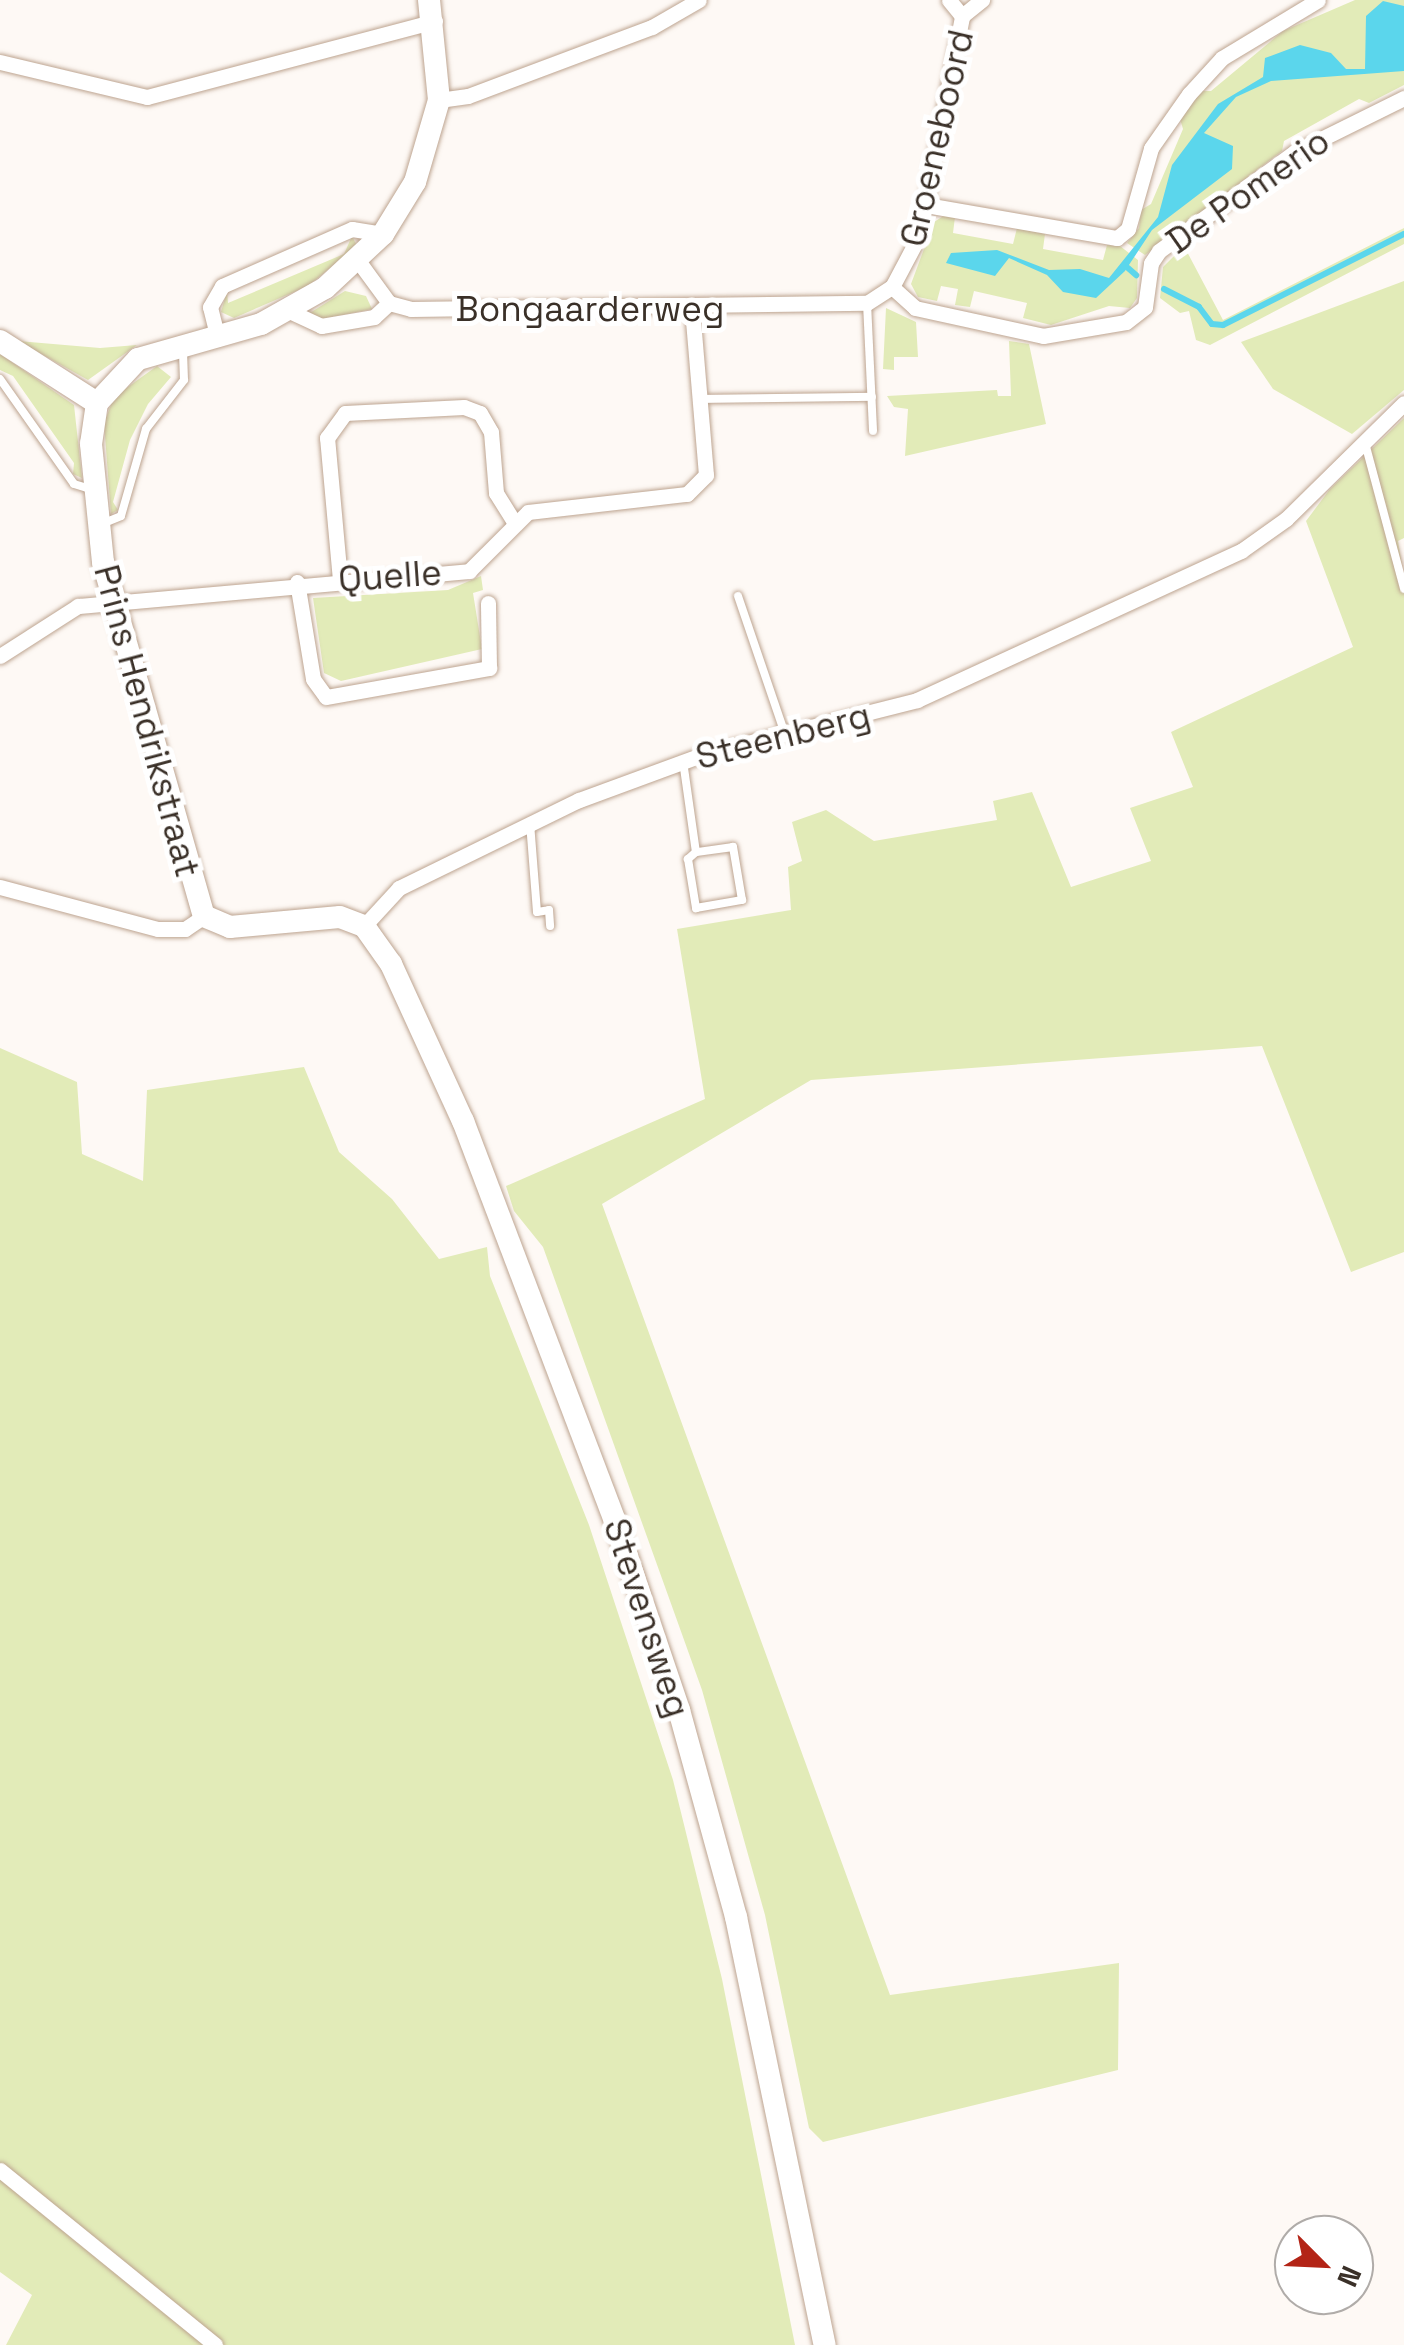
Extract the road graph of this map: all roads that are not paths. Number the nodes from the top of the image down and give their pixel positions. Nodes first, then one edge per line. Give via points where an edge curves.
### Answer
1 (699, 0) edge
2 (949, 0) edge
3 (982, 0) edge
4 (1318, 0) edge
5 (432, 11) edge
6 (962, 16) junction
7 (0, 62) edge
8 (1404, 98) edge
9 (439, 100) junction
10 (926, 205) junction
11 (383, 234) junction
12 (358, 262) junction
13 (892, 287) junction
14 (867, 303) junction
15 (389, 304) junction
16 (844, 307) joint
17 (692, 309) junction
18 (287, 310) junction
19 (218, 339) junction
20 (0, 341) edge
21 (183, 346) junction
22 (0, 379) edge
23 (872, 398) junction
24 (700, 399) junction
25 (1404, 403) edge
26 (97, 404) junction
27 (874, 432) dead end
28 (1364, 439) junction
29 (96, 490) junction
30 (513, 520) junction
31 (99, 523) junction
32 (340, 580) junction
33 (297, 582) junction
34 (1404, 589) edge
35 (738, 596) dead end
36 (111, 600) junction
37 (488, 603) dead end
38 (0, 656) edge
39 (785, 734) junction
40 (683, 760) junction
41 (530, 823) junction
42 (696, 852) junction
43 (0, 887) edge
44 (204, 916) junction
45 (364, 926) junction
46 (550, 926) dead end
47 (0, 2170) edge
48 (215, 2345) edge
49 (825, 2345) edge

1 - 9 street via 652,27 468,96
2 - 6 street
3 - 6 street, Groeneboord
4 - 10 street, De Pomerio via 1222,58 1189,94 1151,148 1128,229 1118,238
5 - 7 street via 147,97
5 - 9 street
6 - 10 street, Groeneboord
8 - 13 street, De Pomerio via 1280,161 1150,263 1147,302 1136,317 1066,336 925,311
9 - 11 street via 416,182
10 - 13 street, Groeneboord via 908,264
11 - 12 street
11 - 19 street via 352,229 222,286 210,308
12 - 15 street
12 - 18 street
13 - 14 street, Groeneboord
14 - 16 street, Groeneboord
14 - 23 lane
15 - 17 street, Bongaarderweg
15 - 18 street via 374,317 321,326
16 - 17 street, Bongaarderweg
17 - 24 street
18 - 19 street
19 - 21 street
20 - 26 street
21 - 26 street via 138,359
21 - 31 lane, Prins Hendrikstraat via 184,380 146,430 120,516
22 - 29 lane via 74,484
23 - 24 lane
23 - 27 lane
24 - 30 street via 706,474 700,486 687,494 528,512
25 - 28 street, Steenberg
26 - 29 street, Prins Hendrikstraat
28 - 34 lane
28 - 39 street, Steenberg via 1286,520 1241,551 917,700
29 - 31 street, Prins Hendrikstraat
30 - 32 street, Quelle via 494,552 469,571
30 - 32 street via 496,493 491,432 480,413 464,406 345,413 327,438
31 - 36 street, Prins Hendrikstraat
32 - 33 street, Quelle
33 - 36 street, Quelle
33 - 37 street via 313,679 326,696 489,668
35 - 39 lane
36 - 38 street, Quelle via 78,606
36 - 44 street, Prins Hendrikstraat
39 - 40 street, Steenberg
40 - 41 street, Steenberg
40 - 42 lane
41 - 45 street, Steenberg via 400,888
41 - 46 lane via 537,912 549,910
42 - 42 lane via 688,859 696,908 742,900 733,846
43 - 44 street via 144,927 185,929
44 - 45 street via 230,927 340,916
45 - 49 street, Stevensweg via 385,952 463,1120 615,1520 679,1710 736,1918
47 - 48 street

